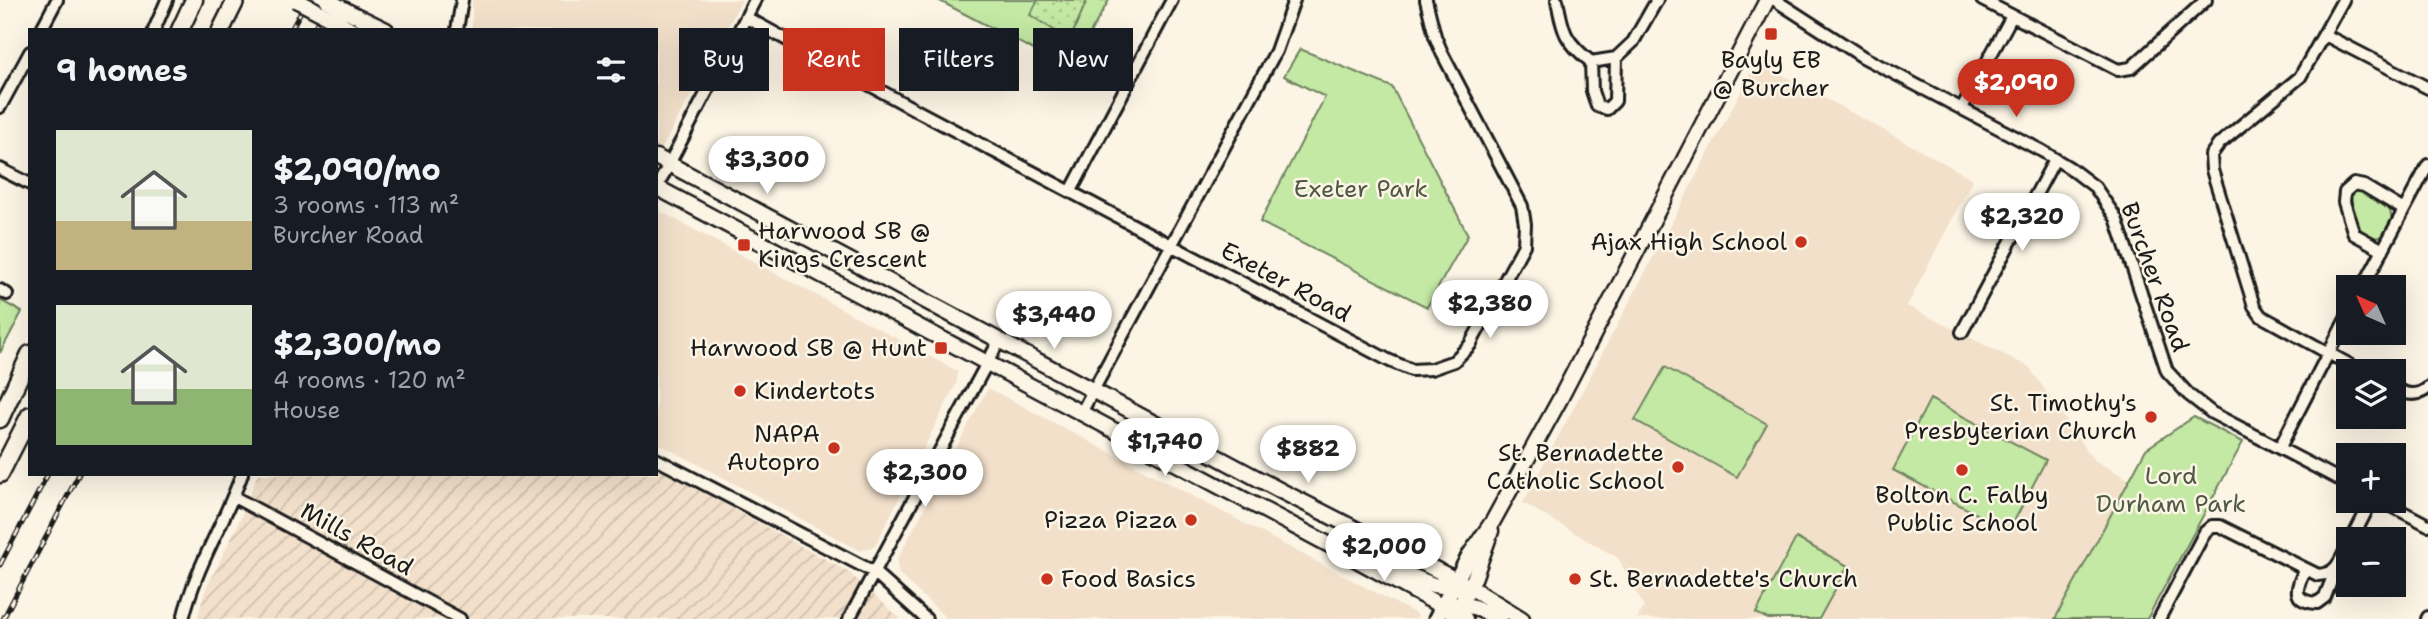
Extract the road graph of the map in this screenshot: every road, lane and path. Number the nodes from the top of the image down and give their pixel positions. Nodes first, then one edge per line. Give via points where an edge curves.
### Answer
1 (57, 0) edge
2 (167, 0) edge
3 (194, 0) edge
4 (236, 0) edge
5 (296, 0) edge
6 (327, 0) edge
7 (462, 0) edge
8 (755, 0) edge
9 (1172, 0) edge
10 (1294, 0) edge
11 (1426, 0) edge
12 (1557, 0) edge
13 (1657, 0) edge
14 (1768, 0) edge
15 (1775, 0) edge
16 (1982, 0) edge
17 (2206, 0) edge
18 (2343, 0) edge
19 (2011, 16) junction
20 (747, 18) junction
21 (346, 21) edge
22 (42, 28) edge
23 (155, 28) edge
24 (181, 28) edge
25 (222, 28) edge
26 (377, 28) edge
27 (457, 28) edge
28 (2325, 35) junction
29 (28, 55) edge
30 (1616, 58) junction
31 (1591, 61) junction
32 (2428, 88) edge
33 (0, 107) edge
34 (1962, 108) junction
35 (2055, 159) junction
36 (663, 160) edge
37 (2428, 165) edge
38 (0, 169) edge
39 (658, 182) edge
40 (28, 183) edge
41 (658, 188) edge
42 (1071, 191) junction
43 (2404, 210) junction
44 (1171, 245) junction
45 (2383, 250) junction
46 (849, 261) junction
47 (2369, 275) edge
48 (835, 283) junction
49 (1962, 332) dead end
50 (2336, 338) edge
51 (999, 341) junction
52 (2328, 354) junction
53 (28, 358) edge
54 (2338, 359) edge
55 (986, 362) junction
56 (2428, 388) edge
57 (1093, 391) junction
58 (2406, 393) edge
59 (1081, 413) junction
60 (0, 419) edge
61 (28, 419) edge
62 (2280, 447) junction
63 (658, 460) edge
64 (0, 474) edge
65 (241, 476) edge
66 (2336, 477) edge
67 (1283, 492) junction
68 (234, 497) junction
69 (1266, 512) junction
70 (2405, 513) edge
71 (2428, 525) edge
72 (1326, 542) junction
73 (2305, 569) junction
74 (2335, 571) joint
75 (874, 572) junction
76 (1459, 586) junction
77 (1452, 614) edge
78 (183, 619) edge
79 (460, 619) edge
80 (849, 619) edge
81 (926, 619) edge
82 (1500, 619) edge
83 (1522, 619) edge
84 (2159, 619) edge

1 - 22 street
2 - 23 street
3 - 24 highway
4 - 25 highway
5 - 21 main road, bridge
6 - 21 main road, bridge
7 - 27 street
8 - 20 street
9 - 42 street
10 - 44 street via 1276,51
11 - 44 street, Exeter Road via 1442,53 1522,206 1525,224 1524,245 1462,353 1431,369 1412,370
12 - 31 street via 1570,44
13 - 30 street via 1633,42
14 - 76 main road via 1560,399 1493,522 1469,556
15 - 34 street, Burcher Road via 1863,57
16 - 19 street
17 - 19 street via 2131,68 2118,70
18 - 28 street
19 - 34 street
20 - 36 street
20 - 42 street, Exeter Road
21 - 26 main road
28 - 32 street
28 - 52 street via 2300,77 2211,155 2254,306 2267,321
29 - 33 street
30 - 31 street
30 - 31 street via 1615,101 1607,109 1597,106
34 - 35 street, Burcher Road
35 - 49 street
35 - 62 street, Burcher Road via 2095,187 2116,218 2167,371 2212,413
36 - 39 street
36 - 46 main road
37 - 43 street
38 - 40 street
41 - 48 main road
42 - 44 street, Exeter Road
43 - 45 street
43 - 45 street via 2364,186 2354,184 2345,192 2354,234
44 - 57 street
45 - 47 street
46 - 48 main road
46 - 51 main road
48 - 55 main road
50 - 52 street
51 - 55 street
51 - 57 main road
52 - 54 street
52 - 62 street
53 - 60 highway
55 - 59 main road
55 - 75 street
56 - 58 street via 2421,394
57 - 59 street
57 - 67 main road
59 - 69 main road
61 - 64 highway
62 - 66 street, Burcher Road
63 - 75 street
65 - 68 street
67 - 69 main road
67 - 76 main road
68 - 78 street via 195,578
68 - 79 street, Mills Road
69 - 72 main road
70 - 71 street
72 - 76 main road via 1433,585
72 - 77 main road
73 - 74 street via 2318,575
73 - 74 street via 2297,587 2299,596 2317,603 2325,597
73 - 84 street via 2220,526 2211,526
75 - 80 street
75 - 81 street
76 - 77 main road
76 - 83 main road
77 - 82 main road via 1474,607

